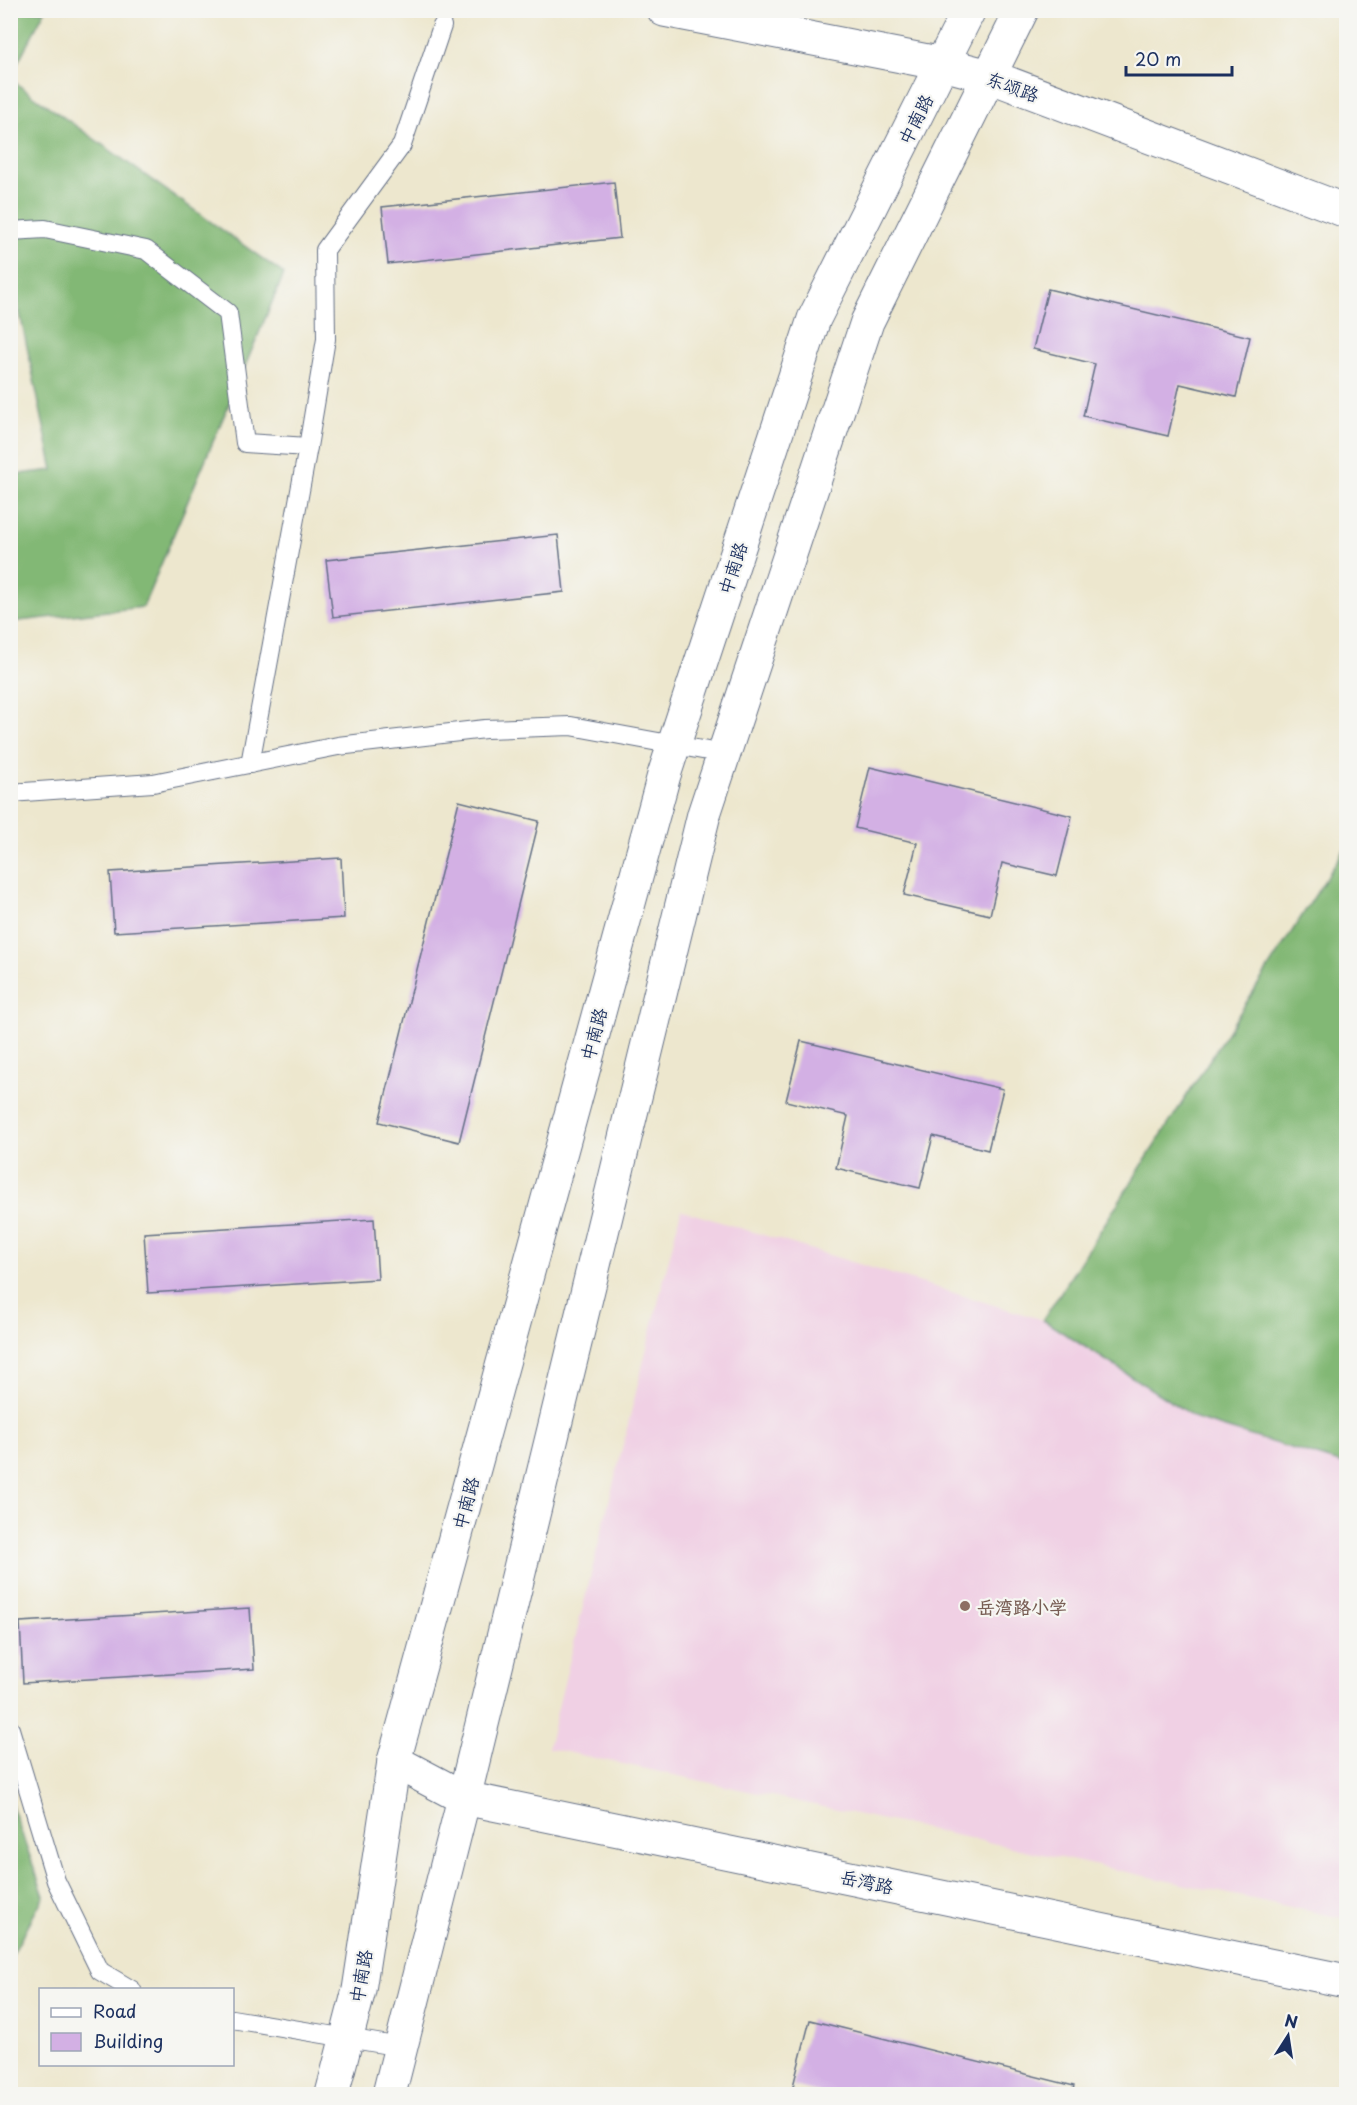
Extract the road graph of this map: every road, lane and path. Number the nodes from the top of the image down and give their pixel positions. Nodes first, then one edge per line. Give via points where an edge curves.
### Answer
1 (664, 10) edge
2 (969, 10) edge
3 (1022, 10) edge
4 (442, 26) dead end
5 (943, 64) junction
6 (989, 76) junction
7 (1347, 211) edge
8 (10, 231) edge
9 (308, 447) junction
10 (674, 745) junction
11 (724, 754) junction
12 (250, 764) junction
13 (10, 793) edge
14 (10, 1730) edge
15 (394, 1761) junction
16 (464, 1798) junction
17 (1347, 1981) edge
18 (130, 1988) edge
19 (234, 2019) edge
20 (347, 2038) junction
21 (401, 2047) junction
22 (332, 2094) edge
23 (389, 2094) edge

1 - 5 main road, 东颂路
2 - 5 main road, 中南路
3 - 6 main road
4 - 9 lane via 402,145 325,250 326,339
5 - 6 main road, 东颂路
5 - 10 main road, 中南路 via 814,319
6 - 7 main road, 东颂路
6 - 11 main road via 867,322
8 - 9 lane via 45,229 146,250 228,313 245,443
9 - 12 lane
10 - 11 lane
10 - 12 lane via 571,726 485,729 339,746
10 - 15 main road, 中南路
11 - 16 main road via 704,814
12 - 13 lane via 153,783
14 - 18 lane via 56,1881 100,1971
15 - 16 main road, 岳湾路
15 - 20 main road, 中南路 via 359,1990
16 - 17 main road, 岳湾路
16 - 21 main road
19 - 20 lane
20 - 21 lane
20 - 22 main road, 中南路
21 - 23 main road

